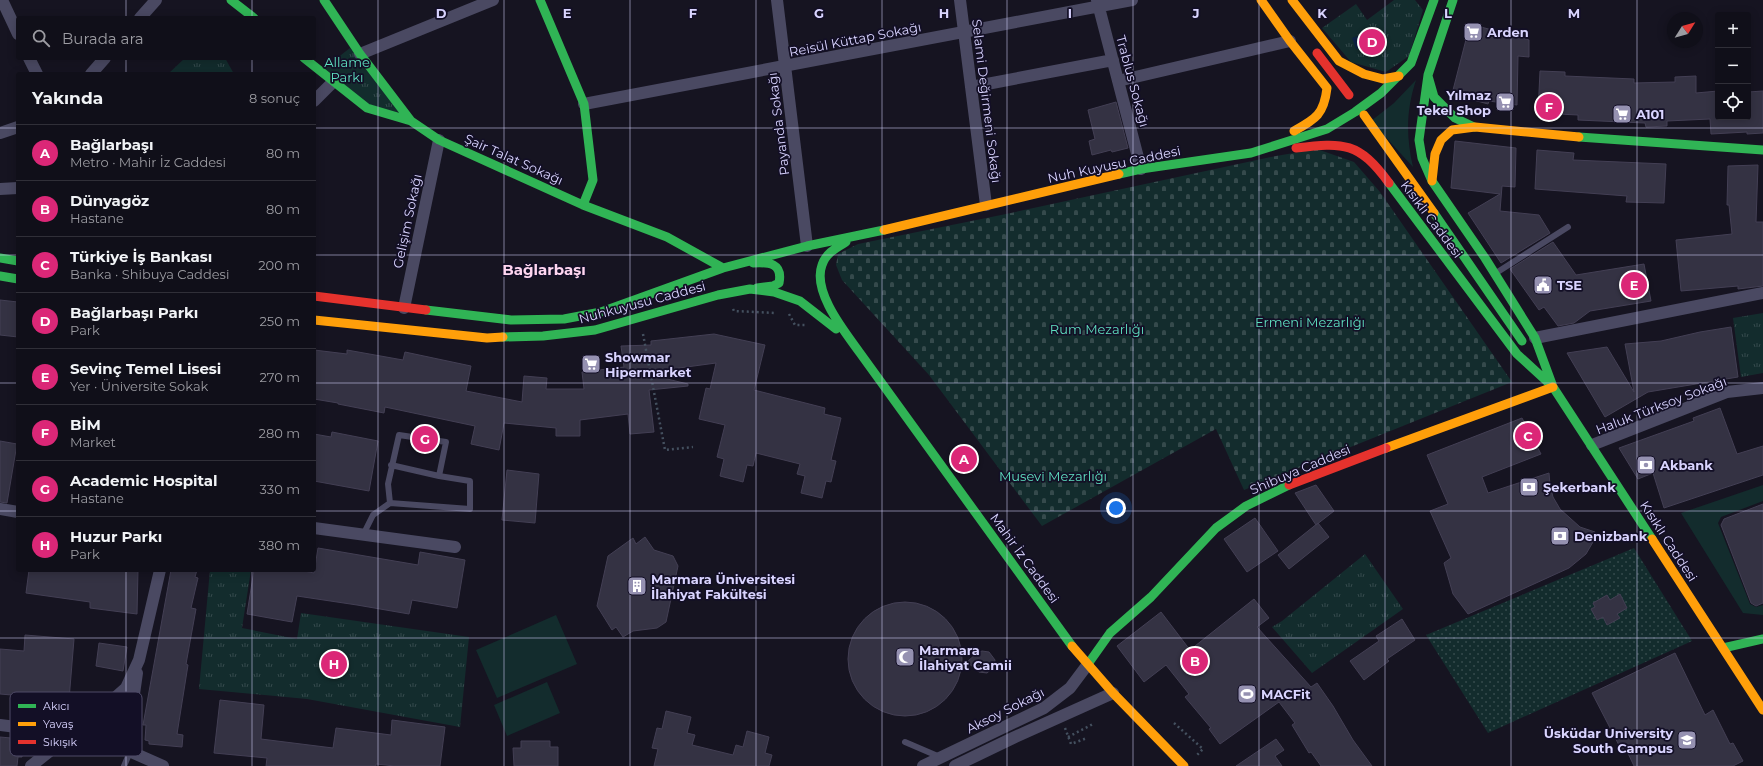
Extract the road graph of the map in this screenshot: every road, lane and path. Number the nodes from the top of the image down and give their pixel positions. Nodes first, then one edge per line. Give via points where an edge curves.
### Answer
1 (2, 0) edge
2 (156, 0) edge
3 (232, 0) edge
4 (324, 0) edge
5 (493, 0) edge
6 (540, 0) edge
7 (777, 0) edge
8 (960, 0) edge
9 (1132, 0) edge
10 (1261, 0) edge
11 (1292, 0) edge
12 (1434, 0) edge
13 (1453, 0) edge
14 (1098, 4) edge
15 (142, 16) edge
16 (252, 16) edge
17 (16, 30) edge
18 (964, 33) junction
19 (1290, 41) junction
20 (1311, 44) dead end
21 (360, 54) junction
22 (30, 60) edge
23 (103, 60) edge
24 (307, 60) edge
25 (1113, 60) junction
26 (785, 66) junction
27 (36, 72) edge
28 (93, 72) edge
29 (1428, 75) junction
30 (1399, 76) junction
31 (334, 81) junction
32 (1118, 81) junction
33 (971, 87) junction
34 (1349, 95) dead end
35 (316, 99) edge
36 (584, 104) junction
37 (1364, 116) dead end
38 (411, 121) junction
39 (1475, 127) junction
40 (16, 128) edge
41 (0, 133) edge
42 (439, 140) junction
43 (1763, 150) edge
44 (1251, 153) junction
45 (1142, 169) junction
46 (1432, 181) junction
47 (16, 188) edge
48 (0, 189) edge
49 (584, 205) junction
50 (986, 205) junction
51 (1568, 227) dead end
52 (866, 234) junction
53 (806, 246) junction
54 (0, 258) edge
55 (16, 261) edge
56 (745, 264) junction
57 (723, 268) junction
58 (1495, 274) junction
59 (0, 276) edge
60 (16, 279) edge
61 (750, 289) junction
62 (1763, 293) edge
63 (316, 296) edge
64 (404, 308) junction
65 (752, 312) dead end
66 (776, 312) dead end
67 (640, 317) junction
68 (316, 320) edge
69 (1535, 338) junction
70 (860, 353) junction
71 (1553, 387) junction
72 (1763, 388) edge
73 (1592, 445) junction
74 (693, 447) dead end
75 (391, 465) junction
76 (439, 476) junction
77 (390, 503) junction
78 (0, 509) edge
79 (16, 512) edge
80 (316, 528) edge
81 (363, 535) junction
82 (455, 547) dead end
83 (160, 572) edge
84 (1763, 639) edge
85 (1723, 648) junction
86 (140, 660) junction
87 (1088, 664) junction
88 (121, 692) edge
89 (136, 692) edge
90 (1113, 693) junction
91 (1763, 710) edge
92 (1060, 716) junction
93 (1174, 723) dead end
94 (1094, 724) dead end
95 (0, 725) edge
96 (10, 726) edge
97 (1068, 737) junction
98 (1087, 738) dead end
99 (1194, 741) dead end
100 (904, 742) dead end
101 (44, 756) edge
102 (127, 756) edge
103 (140, 756) edge
104 (942, 757) junction
105 (31, 766) edge
106 (124, 766) edge
107 (163, 766) edge
108 (923, 766) edge
109 (955, 766) edge
110 (1184, 766) edge

1 - 17 street
2 - 15 street
3 - 16 main road
4 - 21 main road
5 - 21 street
6 - 36 main road
7 - 26 street, Payanda Sokağı
8 - 18 street, Selami Değirmeni Sokağı
9 - 14 street, Reisül Küttap Sokağı
10 - 19 main road
11 - 30 main road via 1339,61 1364,74 1383,79
12 - 30 main road, Nuh Kuyusu Caddesi via 1411,63
13 - 29 main road, Kısıklı Caddesi
14 - 18 street, Reisül Küttap Sokağı
14 - 25 street, Trablus Sokağı
18 - 26 street, Reisül Küttap Sokağı
18 - 33 street, Selami Değirmeni Sokağı
19 - 32 street
19 - 44 main road via 1327,88 1326,104 1314,120
20 - 34 main road
21 - 38 main road
22 - 27 street
23 - 28 street
24 - 31 main road, Şair Talat Sokağı
25 - 32 street, Trablus Sokağı
25 - 33 street
26 - 36 street, Reisül Küttap Sokağı
26 - 53 street, Payanda Sokağı
29 - 39 main road via 1434,97 1455,118
29 - 46 main road, Kısıklı Caddesi via 1419,140 1422,158
30 - 44 main road, Nuh Kuyusu Caddesi via 1381,93 1327,129
31 - 35 street
31 - 38 main road, Şair Talat Sokağı via 367,108
32 - 45 street, Trablus Sokağı
33 - 50 street, Selami Değirmeni Sokağı
36 - 49 main road via 593,180
37 - 71 main road via 1474,269
38 - 42 main road, Şair Talat Sokağı
39 - 43 main road via 1595,139
39 - 46 main road via 1452,130 1440,140 1435,154
40 - 41 street
42 - 49 main road, Şair Talat Sokağı
42 - 64 street, Gelişim Sokağı
44 - 45 main road, Nuh Kuyusu Caddesi
44 - 71 main road, Kısıklı Caddesi via 1327,144 1341,145 1354,149 1376,165 1517,354
45 - 50 main road, Nuh Kuyusu Caddesi
46 - 58 main road, Kısıklı Caddesi
47 - 48 street
49 - 57 main road, Şair Talat Sokağı via 667,237
50 - 52 main road, Nuh Kuyusu Caddesi
51 - 58 lane
52 - 53 main road, Nuhkuyusu Caddesi
52 - 70 main road via 830,251 825,256 820,270 828,307
53 - 56 main road, Nuhkuyusu Caddesi
54 - 55 main road
56 - 57 main road, Nuhkuyusu Caddesi
56 - 61 main road via 773,264 779,269 781,277 779,283 773,286
57 - 64 main road, Nuhkuyusu Caddesi via 601,312 564,319 511,320
58 - 69 main road, Kısıklı Caddesi
59 - 60 main road
61 - 67 main road, Nuhkuyusu Caddesi via 718,295
61 - 70 main road, Nuhkuyusu Caddesi via 774,292 800,301 829,322
62 - 69 street
63 - 64 main road, Nuhkuyusu Caddesi
65 - 66 path
67 - 68 main road, Nuhkuyusu Caddesi via 595,330 543,336 487,338
67 - 74 path via 665,450
69 - 71 main road, Kısıklı Caddesi
70 - 87 main road, Mahir İz Caddesi
71 - 73 main road, Kısıklı Caddesi
71 - 87 main road, Shibuya Caddesi via 1299,481 1242,509 1216,528 1151,597 1110,633
72 - 73 street, Haluk Türksoy Sokağı via 1727,392
73 - 85 main road, Kısıklı Caddesi
75 - 76 lane
75 - 76 lane via 399,435 446,442
75 - 77 lane via 388,484
76 - 77 lane via 470,481 470,509
77 - 81 lane via 373,515
78 - 79 street
80 - 81 street
81 - 82 street
83 - 86 street
84 - 85 main road
85 - 91 main road, Kısıklı Caddesi
86 - 88 street via 126,688
86 - 89 street
87 - 90 main road, Mahir İz Caddesi
87 - 104 street, Aksoy Sokağı via 1070,688 1044,708
90 - 92 street
90 - 110 main road, Mahir İz Caddesi
92 - 97 path
92 - 109 street
93 - 99 path
94 - 97 path
95 - 96 street
97 - 98 path via 1071,744
100 - 104 lane
101 - 105 street
102 - 106 lane
103 - 107 street
104 - 108 street, Aksoy Sokağı

